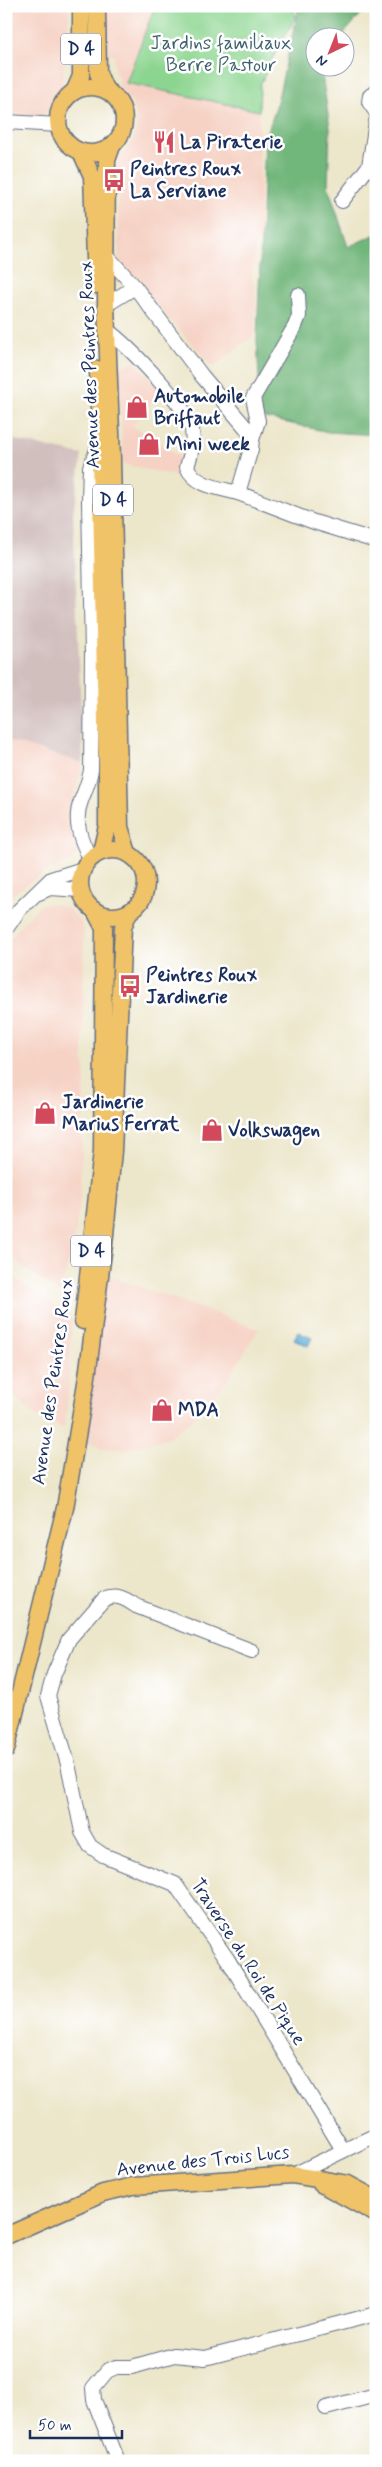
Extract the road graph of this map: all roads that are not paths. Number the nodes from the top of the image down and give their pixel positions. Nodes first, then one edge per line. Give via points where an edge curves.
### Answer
1 (81, 6) edge
2 (97, 6) edge
3 (105, 88) junction
4 (75, 90) junction
5 (376, 92) edge
6 (376, 112) edge
7 (6, 122) edge
8 (376, 122) edge
9 (59, 125) junction
10 (112, 146) junction
11 (81, 152) junction
12 (342, 201) dead end
13 (107, 256) junction
14 (135, 287) junction
15 (298, 295) dead end
16 (106, 305) junction
17 (107, 330) junction
18 (252, 440) junction
19 (99, 445) junction
20 (238, 493) junction
21 (376, 541) edge
22 (128, 853) junction
23 (91, 860) junction
24 (80, 890) junction
25 (36, 894) junction
26 (95, 911) junction
27 (129, 912) junction
28 (13, 913) edge
29 (6, 929) edge
30 (44, 1591) junction
31 (252, 1651) dead end
32 (6, 1750) edge
33 (376, 2135) edge
34 (343, 2150) junction
35 (293, 2175) junction
36 (310, 2179) junction
37 (376, 2199) edge
38 (376, 2214) edge
39 (6, 2236) edge
40 (376, 2314) edge
41 (376, 2395) edge
42 (326, 2408) dead end
43 (118, 2461) edge

1 - 4 main road, D 4 via 81,76
2 - 3 main road, D 4 via 98,72
3 - 4 main road
3 - 10 main road via 121,106 125,120 122,132
4 - 9 main road via 65,99
5 - 6 street via 370,96 369,102
7 - 9 street
8 - 12 street via 369,166
9 - 11 main road via 70,146
10 - 11 main road via 92,153
10 - 13 main road, Avenue des Peintres Roux / D 4 via 107,160
11 - 19 main road, Avenue des Peintres Roux / D 4 via 92,176 94,202
13 - 14 street
13 - 16 main road, Avenue des Peintres Roux / D 4
14 - 16 street
14 - 18 street via 202,376 238,417
15 - 18 street via 299,316 295,326 253,398 258,421
16 - 17 main road, Avenue des Peintres Roux / D 4
17 - 20 street via 124,344 185,413 192,430 192,454 187,467 190,473 206,484
17 - 22 main road, Avenue des Peintres Roux / D 4 via 120,827
18 - 20 street
19 - 23 main road, Avenue des Peintres Roux / D 4 via 107,826
19 - 23 street, Avenue des Peintres Roux via 90,467 89,500 92,770 78,816 79,832
20 - 21 street
22 - 23 main road via 115,850
22 - 27 main road via 141,866 146,883 142,900
23 - 24 main road via 80,879
23 - 25 street via 52,879
24 - 25 street via 50,888
24 - 26 main road
25 - 28 street
26 - 27 main road via 106,916
26 - 30 main road, Avenue des Peintres Roux / D 4 via 104,928 102,1151 77,1374
27 - 30 main road, Avenue des Peintres Roux / D 4 via 123,927 113,1151 104,1245 73,1470
28 - 29 street
30 - 32 main road, Avenue des Peintres Roux / D 4
31 - 34 street, Traverse du Roi de Pique via 136,1606 125,1598 111,1596 104,1599 69,1639 48,1696 68,1764 78,1822 90,1846 175,1884 228,1960
33 - 34 street, Avenue des Trois Lucs
34 - 35 street, Avenue des Trois Lucs
35 - 36 main road
35 - 39 main road, Avenue des Trois Lucs via 133,2186 103,2193
36 - 37 main road via 348,2184
36 - 38 main road
40 - 43 street via 205,2358 174,2356 107,2371 93,2388 94,2400
41 - 42 street

